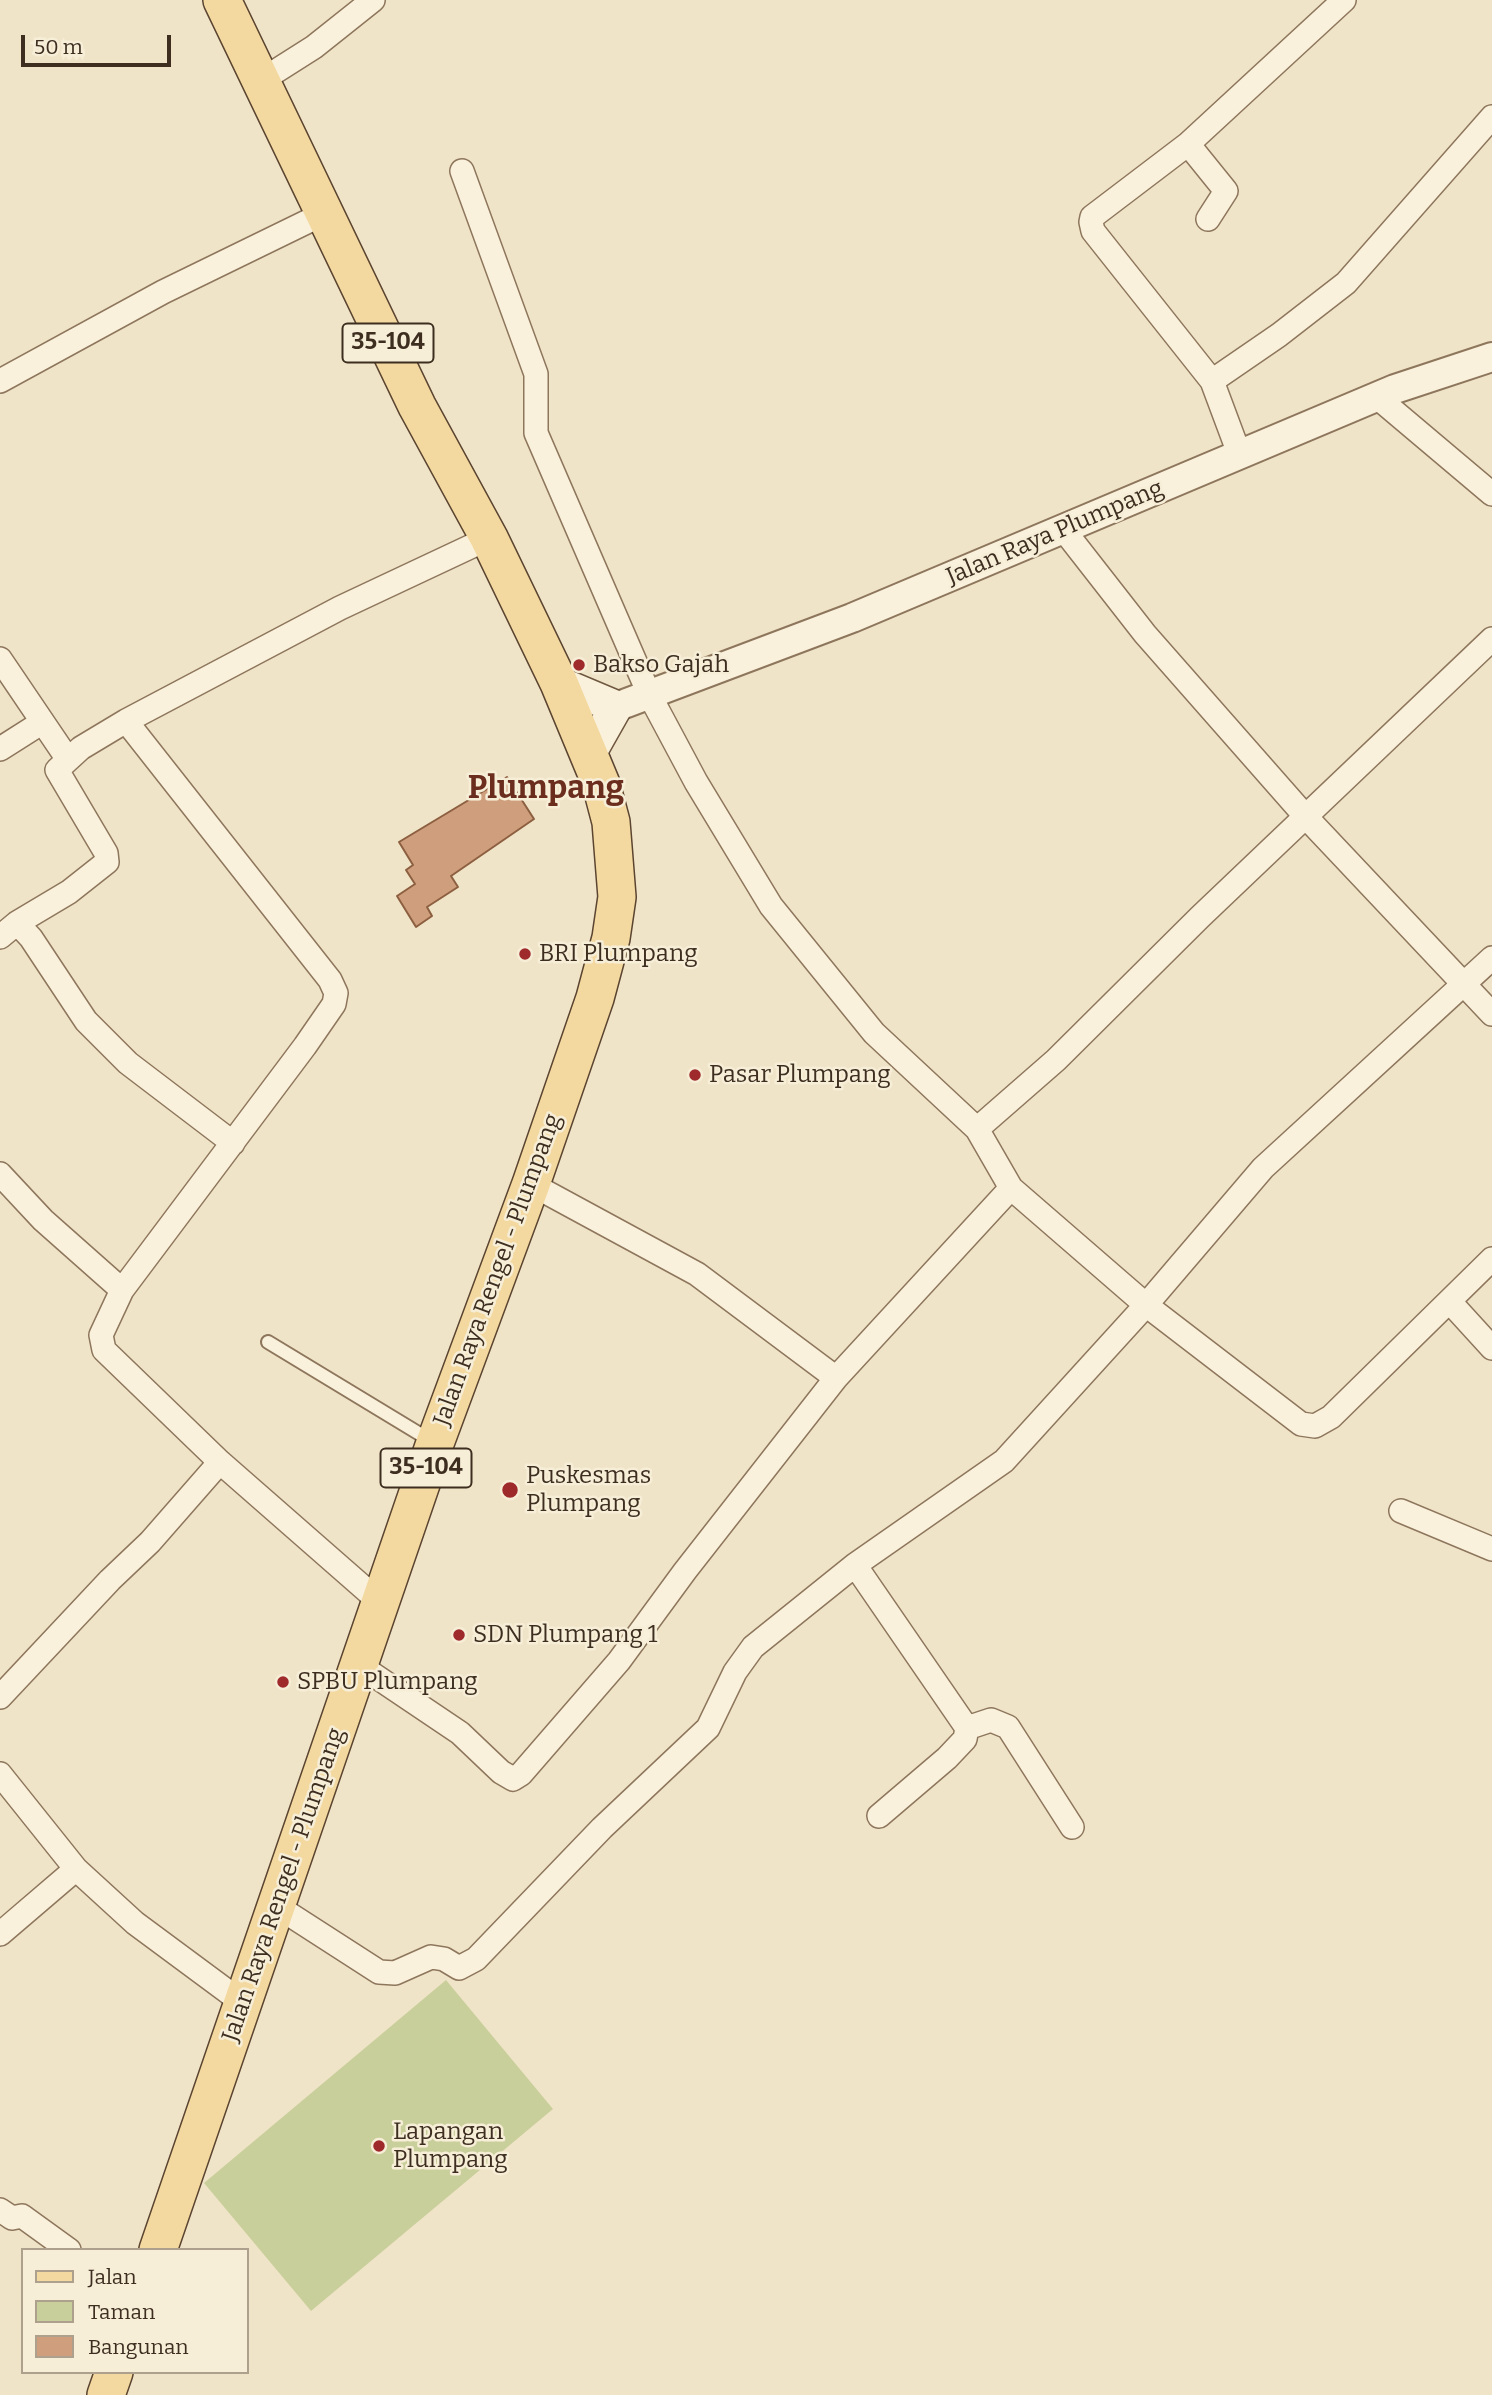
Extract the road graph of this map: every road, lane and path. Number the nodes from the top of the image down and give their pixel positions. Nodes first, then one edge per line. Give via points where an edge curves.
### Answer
1 (222, 0) edge
2 (373, 0) edge
3 (1344, 0) edge
4 (262, 80) junction
5 (1492, 117) edge
6 (1188, 144) junction
7 (462, 171) dead end
8 (325, 213) junction
9 (1208, 219) dead end
10 (1492, 356) edge
11 (0, 381) edge
12 (1212, 381) junction
13 (1377, 397) junction
14 (1240, 456) junction
15 (1492, 494) edge
16 (1063, 529) junction
17 (488, 538) junction
18 (1492, 639) edge
19 (0, 659) edge
20 (559, 683) junction
21 (649, 694) junction
22 (616, 707) junction
23 (126, 721) junction
24 (41, 723) junction
25 (0, 749) edge
26 (590, 753) junction
27 (67, 758) junction
28 (1306, 817) junction
29 (8, 930) edge
30 (1492, 958) edge
31 (1465, 984) junction
32 (1492, 1014) edge
33 (977, 1129) junction
34 (233, 1143) junction
35 (0, 1174) edge
36 (531, 1184) junction
37 (1011, 1188) junction
38 (1492, 1259) edge
39 (122, 1290) junction
40 (1450, 1302) junction
41 (1146, 1305) junction
42 (268, 1342) dead end
43 (1492, 1348) edge
44 (836, 1378) junction
45 (435, 1443) junction
46 (220, 1462) junction
47 (1401, 1511) dead end
48 (1492, 1549) edge
49 (855, 1565) junction
50 (381, 1603) junction
51 (359, 1665) junction
52 (0, 1697) edge
53 (967, 1728) junction
54 (0, 1774) edge
55 (879, 1816) dead end
56 (1072, 1828) dead end
57 (76, 1869) junction
58 (275, 1905) junction
59 (0, 1934) edge
60 (243, 2003) junction
61 (0, 2210) edge
62 (66, 2248) edge
63 (159, 2248) edge
64 (113, 2374) edge
65 (106, 2395) edge

1 - 4 main road, 35-104
2 - 4 street via 314,47
3 - 6 street
4 - 8 main road, 35-104
5 - 12 street via 1346,283
6 - 9 street via 1226,191
6 - 12 street via 1092,217 1091,226
7 - 21 street via 536,374 536,433
8 - 11 street via 163,292
8 - 17 main road, 35-104 via 417,406
10 - 13 street, Jalan Raya Plumpang
12 - 14 street
13 - 14 street, Jalan Raya Plumpang
13 - 15 street
14 - 16 street, Jalan Raya Plumpang
16 - 21 street, Jalan Raya Plumpang via 852,618
16 - 28 street via 1145,634
17 - 20 main road, 35-104
17 - 23 street via 340,608
18 - 28 street
19 - 24 street
20 - 22 main road
20 - 26 main road, Jalan Raya Rengel - Plumpang / 35-104
21 - 22 street, Jalan Raya Plumpang
21 - 33 street via 771,906 874,1033
22 - 26 main road
23 - 27 street
23 - 34 street via 336,993 334,1004
24 - 25 street
24 - 27 street
26 - 36 main road, Jalan Raya Rengel - Plumpang / 35-104 via 611,822 616,863 614,918 595,998
27 - 29 street via 58,773 107,862
28 - 31 street
28 - 33 street via 1056,1060
29 - 34 street via 31,938 86,1021 128,1063
30 - 31 street
31 - 32 street
31 - 41 street via 1263,1168
33 - 37 street
34 - 39 street
35 - 39 street via 43,1220
36 - 44 street via 697,1274
36 - 45 main road, Jalan Raya Rengel - Plumpang / 35-104
37 - 41 street
37 - 44 street
38 - 40 street
39 - 46 street via 101,1335 104,1350
40 - 41 street via 1331,1417 1315,1426 1301,1424
40 - 43 street
41 - 49 street via 1004,1461
42 - 45 lane
44 - 51 street via 619,1661 522,1774 513,1779 501,1772 460,1733
45 - 50 main road, Jalan Raya Rengel - Plumpang / 35-104
46 - 50 street
46 - 52 street via 150,1542
47 - 48 street
49 - 53 street
49 - 58 street via 753,1647 735,1672 708,1728 466,1966 459,1968 431,1957 395,1973 379,1972
50 - 51 main road, Jalan Raya Rengel - Plumpang / 35-104
51 - 58 main road, Jalan Raya Rengel - Plumpang / 35-104
53 - 55 street via 965,1739 947,1758
53 - 56 street via 990,1720 1007,1727
54 - 57 street
57 - 59 street
57 - 60 street via 135,1923
58 - 60 main road, Jalan Raya Rengel - Plumpang / 35-104
60 - 63 main road, Jalan Raya Rengel - Plumpang / 35-104
61 - 62 street via 12,2218 22,2216
64 - 65 main road

